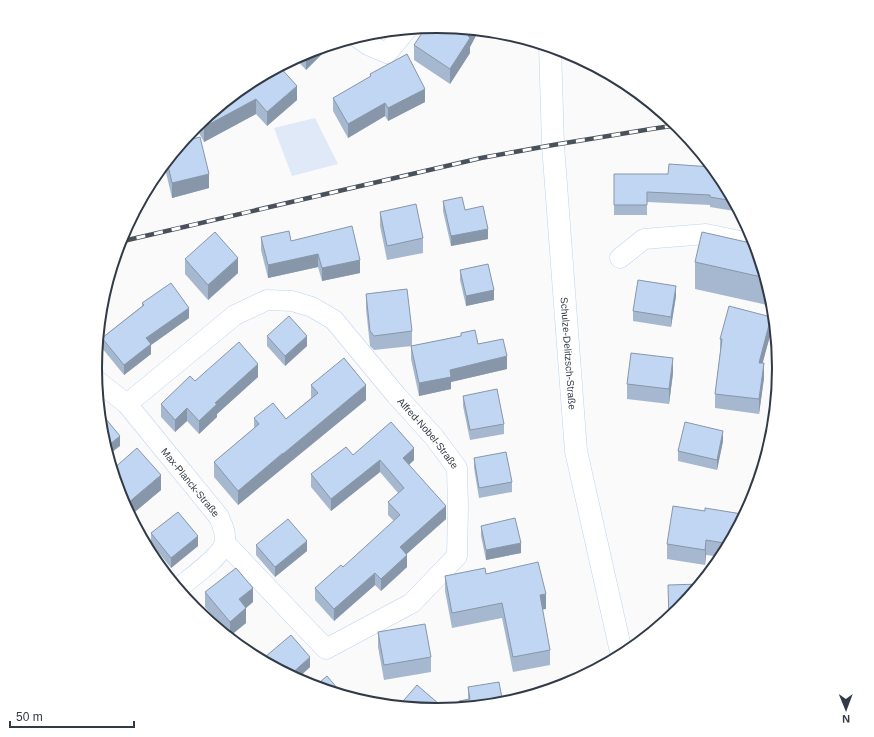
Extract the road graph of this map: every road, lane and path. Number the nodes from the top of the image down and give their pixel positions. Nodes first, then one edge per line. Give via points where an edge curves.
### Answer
1 (402, 35) edge
2 (362, 41) edge
3 (550, 53) edge
4 (748, 242) edge
5 (620, 258) dead end
6 (102, 385) edge
7 (127, 404) junction
8 (225, 543) junction
9 (181, 586) edge
10 (620, 649) edge

1 - 2 street via 387,53
3 - 10 main road, Schulze-Delitzsch-Straße via 552,144 576,451
4 - 5 street via 706,234 644,239
6 - 7 street, Max-Planck-Straße
7 - 8 street, Max-Planck-Straße via 218,517 225,532
7 - 8 street, Alfred-Nobel-Straße via 235,315 267,300 292,301 312,307 334,320 457,468 457,556 412,603 326,649
8 - 9 street via 215,559

